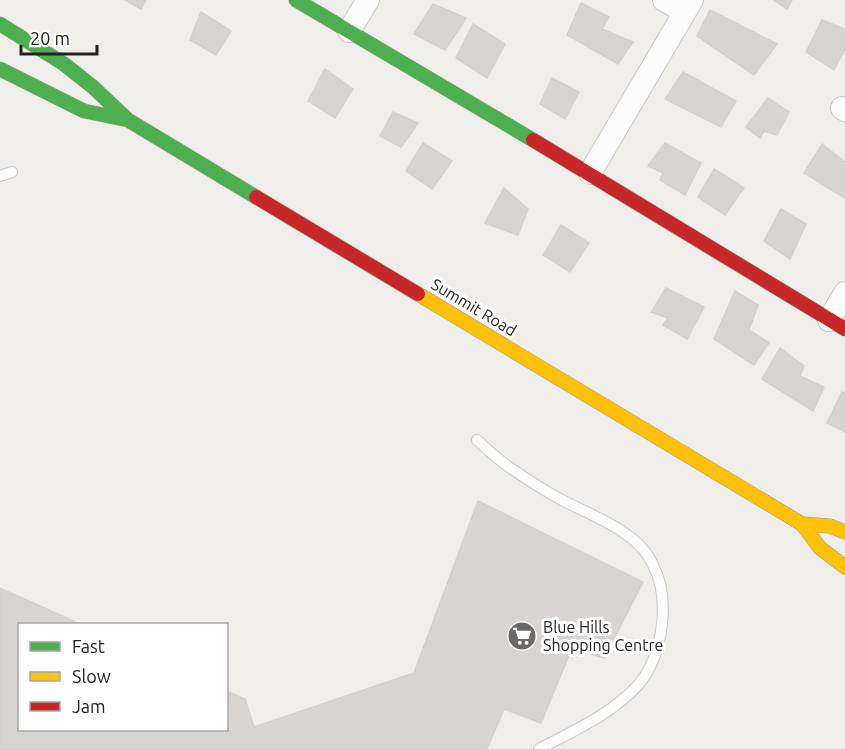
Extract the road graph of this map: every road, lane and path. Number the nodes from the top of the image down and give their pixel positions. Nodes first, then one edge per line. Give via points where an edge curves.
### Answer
1 (296, 0) edge
2 (368, 0) edge
3 (664, 0) edge
4 (689, 6) edge
5 (0, 24) edge
6 (349, 31) junction
7 (0, 69) edge
8 (128, 120) junction
9 (12, 172) dead end
10 (590, 173) junction
11 (0, 176) edge
12 (845, 293) edge
13 (837, 325) edge
14 (477, 440) dead end
15 (802, 524) junction
16 (845, 532) edge
17 (845, 567) edge
18 (539, 749) edge

1 - 6 main road
2 - 6 street
3 - 4 street
4 - 10 street
5 - 8 main road, Summit Road via 79,75
6 - 10 main road
7 - 8 main road, Summit Road via 84,111
8 - 15 main road, Summit Road
9 - 11 lane
10 - 13 main road
12 - 13 street
14 - 18 lane via 512,470 622,531 645,550 662,592 657,648 639,684 618,704
15 - 16 main road, Summit Road via 830,526
15 - 17 main road, Summit Road via 820,548

